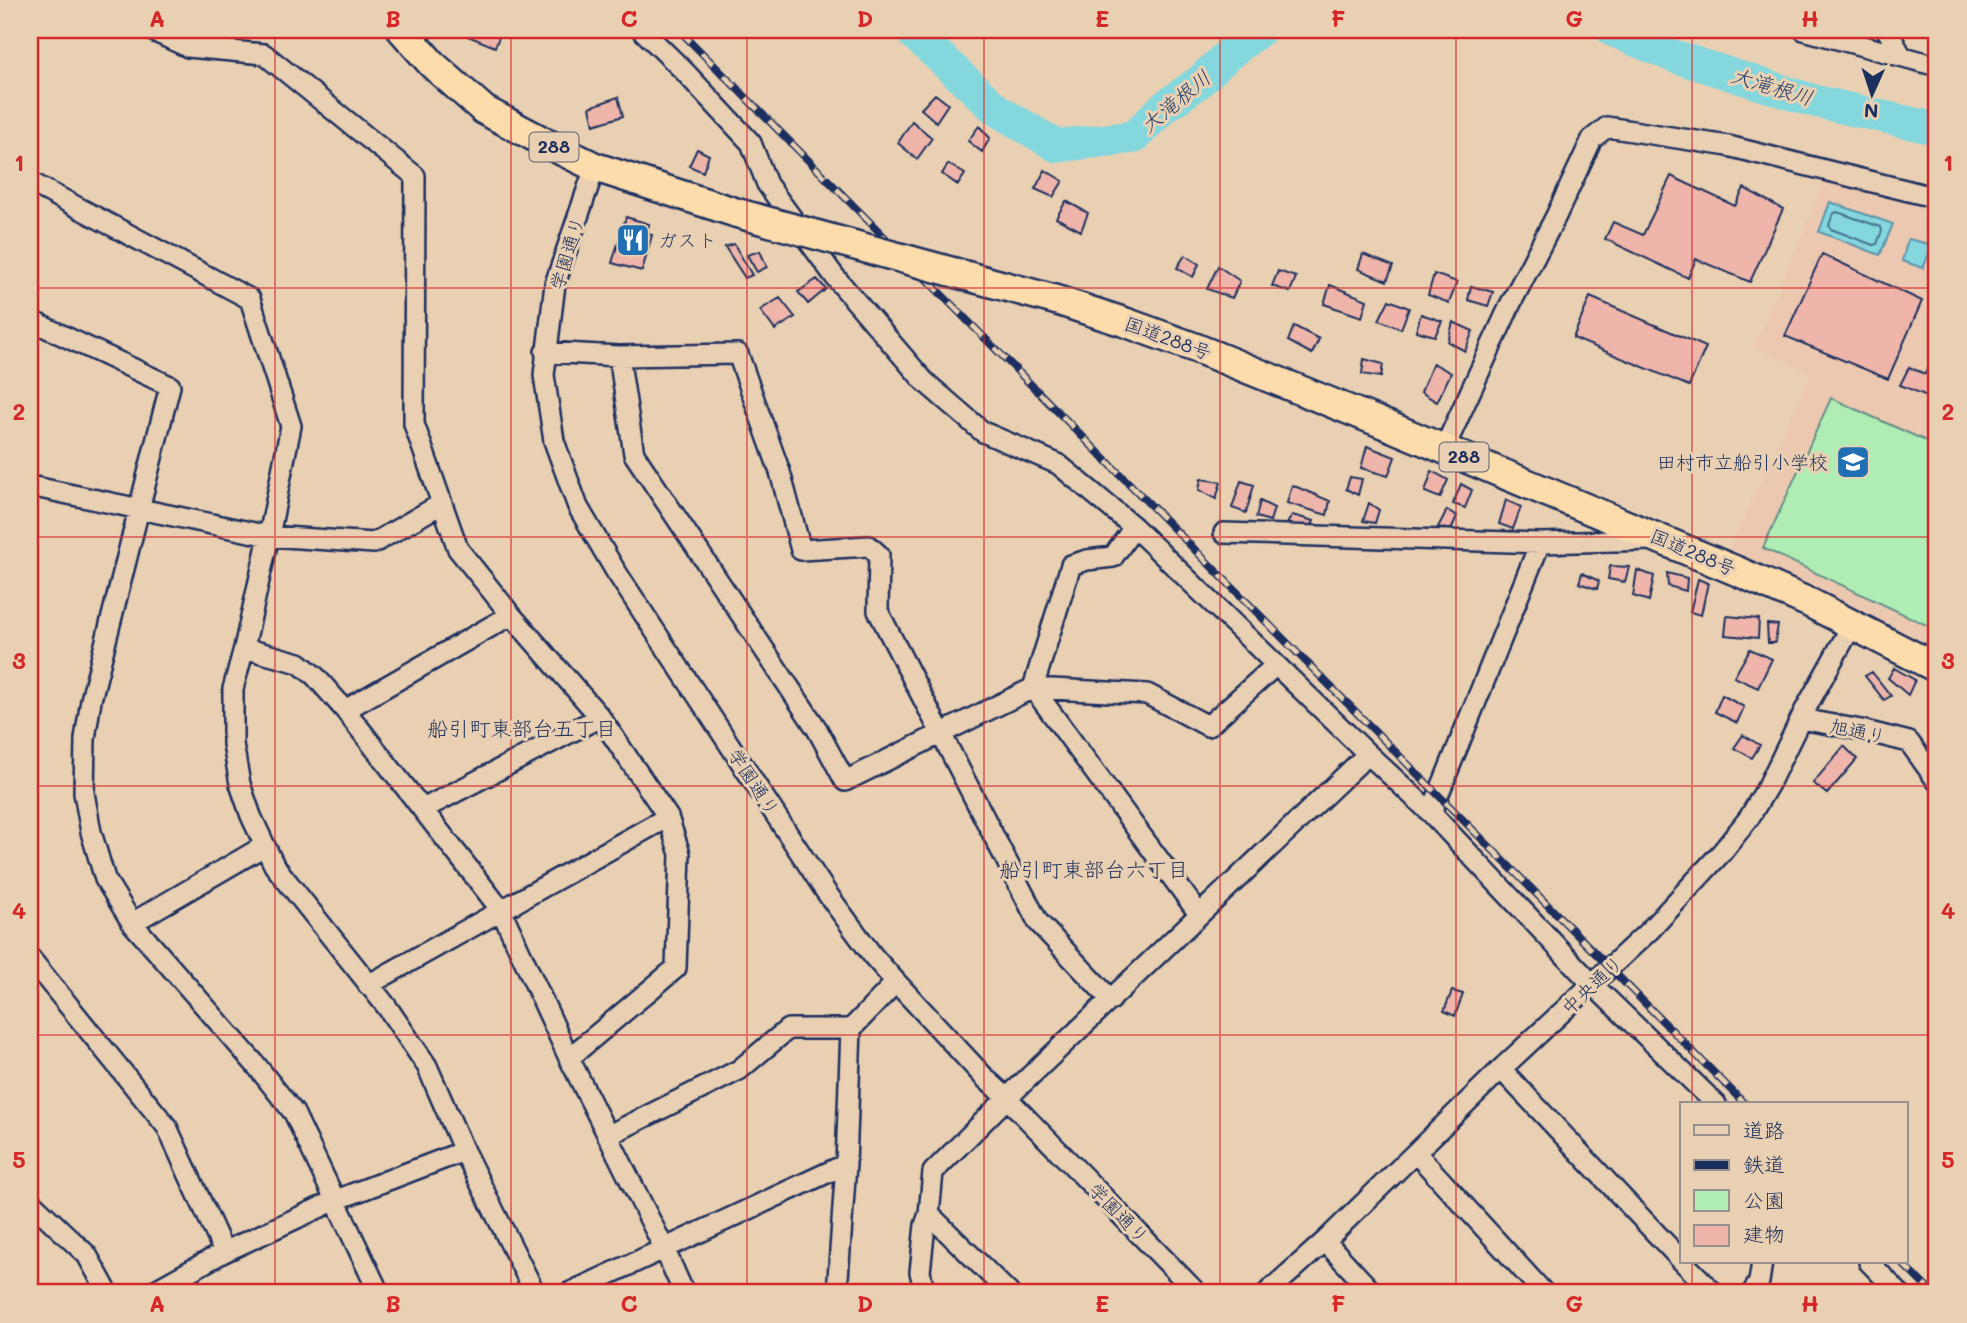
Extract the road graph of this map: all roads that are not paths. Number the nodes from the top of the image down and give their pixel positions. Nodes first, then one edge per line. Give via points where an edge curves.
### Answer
1 (151, 30) edge
2 (402, 30) edge
3 (642, 30) edge
4 (1804, 30) edge
5 (1887, 30) edge
6 (1901, 55) junction
7 (1937, 66) edge
8 (595, 167) junction
9 (30, 182) edge
10 (1937, 198) edge
11 (30, 320) edge
12 (545, 352) junction
13 (619, 356) junction
14 (1444, 449) junction
15 (30, 486) edge
16 (441, 504) junction
17 (140, 508) junction
18 (1134, 527) junction
19 (1224, 533) dead end
20 (269, 536) junction
21 (1662, 539) junction
22 (1540, 543) junction
23 (511, 615) junction
24 (1852, 625) junction
25 (244, 648) junction
26 (1276, 665) junction
27 (1937, 668) edge
28 (1033, 688) junction
29 (345, 710) junction
30 (600, 717) junction
31 (1801, 719) junction
32 (940, 733) junction
33 (1368, 754) junction
34 (1937, 781) edge
35 (423, 809) junction
36 (1431, 813) junction
37 (668, 817) junction
38 (264, 846) junction
39 (501, 911) junction
40 (1199, 914) junction
41 (132, 923) junction
42 (30, 958) edge
43 (896, 982) junction
44 (1592, 984) junction
45 (369, 985) junction
46 (1111, 1000) junction
47 (851, 1028) junction
48 (569, 1058) junction
49 (1501, 1069) junction
50 (1007, 1098) junction
51 (1714, 1102) edge
52 (609, 1135) junction
53 (464, 1151) junction
54 (1416, 1153) junction
55 (846, 1164) junction
56 (336, 1200) junction
57 (30, 1201) edge
58 (929, 1214) junction
59 (1325, 1241) junction
60 (664, 1248) junction
61 (224, 1252) junction
62 (1680, 1259) edge
63 (1685, 1264) edge
64 (1762, 1264) edge
65 (1871, 1264) edge
66 (108, 1293) edge
67 (150, 1293) edge
68 (379, 1293) edge
69 (535, 1293) edge
70 (569, 1293) edge
71 (684, 1293) edge
72 (837, 1293) edge
73 (925, 1293) edge
74 (1009, 1293) edge
75 (1197, 1293) edge
76 (1266, 1293) edge
77 (1373, 1293) edge
78 (1544, 1293) edge
79 (1714, 1293) edge
80 (1752, 1293) edge
81 (1899, 1293) edge

1 - 16 street via 188,47 264,54 415,176 414,424
2 - 8 highway, 国道288号 / 288 via 484,110
3 - 18 street via 751,143 767,184 835,277 923,381 983,432 1058,464
4 - 6 street
5 - 6 street
6 - 7 street
8 - 12 street, 学園通り via 555,284
8 - 14 highway, 国道288号 / 288, bridge via 737,213 1127,323
9 - 20 street via 250,299 291,426
10 - 14 street via 1728,146 1607,127 1591,139
11 - 17 street via 170,386
12 - 13 street
12 - 43 street, 学園通り via 544,375 555,441 579,507 615,570 826,892
13 - 32 street via 634,454 817,729 845,781
13 - 32 street via 738,354 780,472 800,550 869,546 880,555 878,611
14 - 21 highway, 国道288号 / 288
15 - 17 street
16 - 20 street via 374,543
16 - 23 street via 458,549
17 - 20 street
17 - 41 street via 85,739 84,793 91,832 105,879
18 - 26 street
18 - 28 street via 1113,557 1071,565
19 - 22 street
20 - 25 street
21 - 22 street
21 - 24 highway, 国道288号 / 288
22 - 36 street
23 - 29 street
23 - 30 street
24 - 27 highway, 国道288号 / 288
24 - 31 street, 中央通り
25 - 29 street via 299,663
25 - 38 street via 233,689 233,744 240,784
26 - 28 street via 1208,726 1147,694
26 - 33 street
28 - 32 street
28 - 40 street
29 - 35 street
30 - 35 street
30 - 37 street
31 - 34 street, 旭通り via 1909,742
31 - 44 street, 中央通り via 1749,818 1650,930
32 - 46 street via 1038,922
33 - 36 street
33 - 40 street
35 - 39 street
36 - 44 street
37 - 39 street
37 - 48 street via 680,854 676,968
38 - 41 street
38 - 45 street
39 - 45 street
39 - 48 street
40 - 46 street
41 - 56 street via 294,1113
42 - 61 street via 167,1127
43 - 47 street
43 - 50 street, 学園通り
44 - 49 street, 中央通り
44 - 51 street
45 - 53 street via 427,1066
46 - 50 street
47 - 52 street via 788,1029 738,1070
47 - 55 street
48 - 52 street
49 - 54 street, 中央通り
49 - 62 street
50 - 58 street via 933,1172
50 - 75 street, 学園通り
52 - 60 street
53 - 56 street
53 - 69 street
54 - 59 street, 中央通り
54 - 78 street
55 - 60 street
55 - 72 street
56 - 61 street
56 - 68 street
57 - 66 street via 88,1255
58 - 73 street via 920,1272
58 - 74 street
59 - 76 street, 中央通り
59 - 77 street
60 - 70 street
60 - 71 street
61 - 67 street
63 - 79 street
64 - 80 street
65 - 81 street

